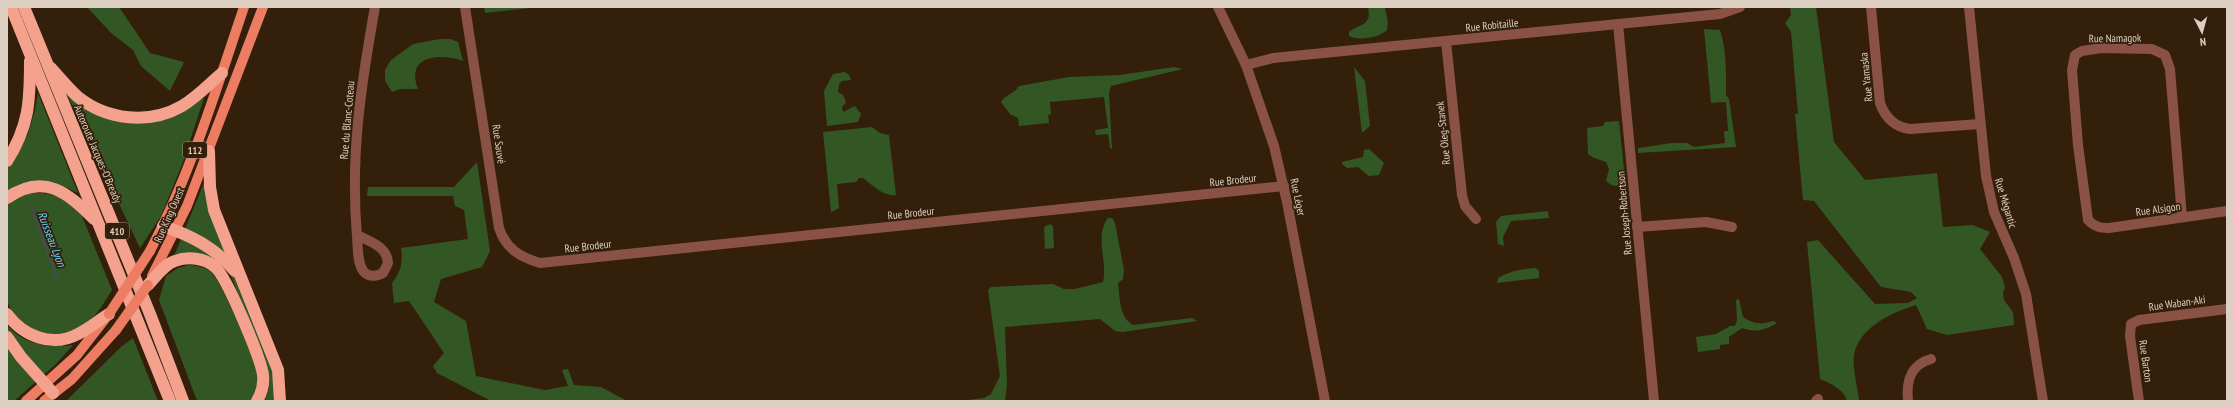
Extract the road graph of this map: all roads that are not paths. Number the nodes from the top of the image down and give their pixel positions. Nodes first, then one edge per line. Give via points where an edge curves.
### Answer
1 (11, 7) edge
2 (24, 7) edge
3 (244, 7) edge
4 (263, 7) edge
5 (375, 7) edge
6 (465, 7) edge
7 (1218, 7) edge
8 (1740, 7) edge
9 (1871, 7) edge
10 (1969, 7) edge
11 (1618, 24) junction
12 (1446, 41) junction
13 (30, 54) junction
14 (46, 63) junction
15 (1246, 65) junction
16 (222, 73) junction
17 (1980, 124) junction
18 (209, 152) junction
19 (7, 161) edge
20 (1284, 186) junction
21 (7, 198) edge
22 (2227, 211) edge
23 (2182, 218) junction
24 (1476, 219) dead end
25 (98, 222) junction
26 (2093, 225) joint
27 (163, 226) junction
28 (1637, 227) junction
29 (1732, 227) dead end
30 (176, 230) junction
31 (357, 236) dead end
32 (540, 263) joint
33 (158, 271) junction
34 (242, 282) junction
35 (148, 285) joint
36 (2227, 308) edge
37 (7, 314) edge
38 (109, 314) junction
39 (2131, 324) joint
40 (7, 337) edge
41 (1931, 359) dead end
42 (168, 364) junction
43 (48, 393) edge
44 (26, 401) edge
45 (170, 401) edge
46 (183, 401) edge
47 (193, 401) edge
48 (257, 401) edge
49 (280, 401) edge
50 (1325, 401) edge
51 (1654, 401) edge
52 (1908, 401) edge
53 (2043, 401) edge
54 (2139, 401) edge

1 - 13 highway, 410
2 - 14 highway, Autoroute Jacques-O'Bready / 410
3 - 16 main road, Rue King Ouest / 112
4 - 18 main road, Rue King Ouest / 112
5 - 31 street, Rue du Blanc-Coteau via 358,116 355,167
6 - 32 street, Rue Sauvé via 499,228 510,248 527,259
7 - 15 street, Rue Léger
8 - 11 street, Rue Robitaille via 1720,14
9 - 17 street, Rue Yamaska via 1880,103 1888,118 1903,128 1910,129
10 - 17 street, Rue Mégantic
11 - 12 street, Rue Robitaille
11 - 28 street, Rue Joseph-Robertson
12 - 15 street, Rue Robitaille via 1273,58
12 - 24 street, Rue Oleg-Stanek via 1462,195 1465,206
13 - 19 highway via 28,117 19,141
13 - 25 highway, 410
14 - 16 highway via 85,102 104,111 130,117 151,117 172,111 196,97
14 - 42 highway, Autoroute Jacques-O'Bready / 410 via 112,220
15 - 20 street, Rue Léger via 1274,146
16 - 27 main road, Rue King Ouest / 112 via 193,158
17 - 53 street, Rue Mégantic via 1991,202 2026,294
18 - 30 main road, Rue King Ouest / 112
18 - 34 highway via 210,187 214,210
20 - 32 street, Rue Brodeur
20 - 50 street, Rue Léger
21 - 25 highway via 29,188 57,190 73,198
22 - 23 street, Rue Alsigon
23 - 26 street, Rue Alsigon via 2109,228
23 - 26 street, Rue Namagok via 2170,69 2165,55 2152,49 2090,48 2075,55 2072,70 2086,213
25 - 45 highway, 410
27 - 30 highway
27 - 38 main road, Rue King Ouest / 112, bridge
28 - 29 street via 1706,222
28 - 51 street, Rue Joseph-Robertson
30 - 33 main road, Rue King Ouest / 112
30 - 34 highway via 193,237 218,253
33 - 35 highway
33 - 48 highway via 172,262 187,258 209,263 224,277 263,373 261,394
34 - 49 highway via 278,370
35 - 43 main road, Rue King Ouest / 112, bridge via 116,330 72,379
36 - 39 street, Rue Waban-Aki via 2139,320
37 - 38 highway via 13,322 37,338 61,340 78,334
38 - 43 main road, Rue King Ouest / 112
39 - 54 street, Rue Barton via 2130,336
40 - 43 highway
41 - 52 street via 1920,364 1911,373 1906,386
42 - 46 highway, Autoroute Jacques-O'Bready / 410
42 - 47 highway
43 - 44 main road, Rue King Ouest / 112

